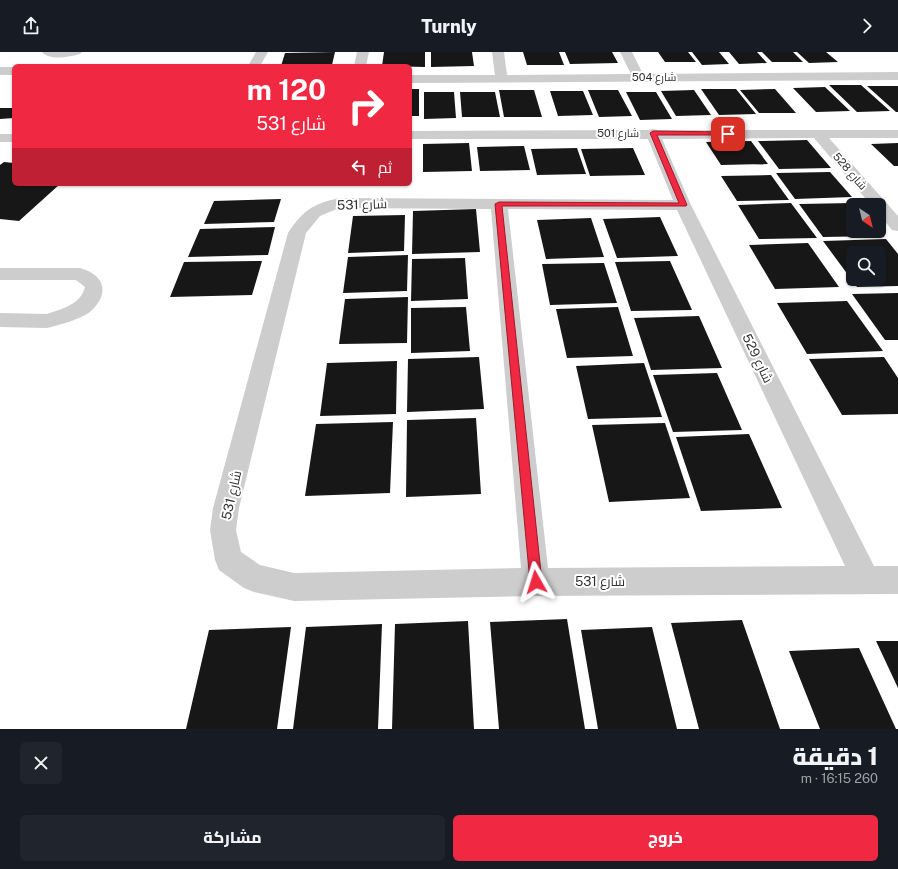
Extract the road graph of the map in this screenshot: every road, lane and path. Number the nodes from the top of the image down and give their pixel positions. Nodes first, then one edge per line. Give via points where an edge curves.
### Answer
1 (48, 52) edge
2 (76, 52) edge
3 (262, 52) edge
4 (363, 52) edge
5 (498, 52) edge
6 (626, 52) edge
7 (255, 64) edge
8 (360, 64) edge
9 (0, 71) edge
10 (12, 71) edge
11 (898, 76) edge
12 (639, 78) junction
13 (412, 79) edge
14 (502, 79) junction
15 (653, 133) junction
16 (818, 134) junction
17 (898, 134) edge
18 (412, 135) edge
19 (0, 138) edge
20 (12, 138) edge
21 (873, 198) edge
22 (886, 199) edge
23 (898, 199) edge
24 (499, 204) junction
25 (683, 205) junction
26 (886, 212) edge
27 (898, 226) edge
28 (0, 274) edge
29 (0, 320) edge
30 (866, 580) junction
31 (898, 580) edge
32 (536, 582) junction

1 - 2 street
3 - 7 street
4 - 8 street
5 - 14 street
6 - 12 street
9 - 10 street
11 - 12 street, شارع 504
12 - 14 street, شارع 504
13 - 14 street, شارع 504
15 - 16 street, شارع 501
15 - 18 street, شارع 501
15 - 25 street, شارع 529
16 - 17 street, شارع 501
16 - 21 street, شارع 528
19 - 20 street
22 - 23 street
24 - 25 street, شارع 531
24 - 32 street
24 - 32 street, شارع 531 via 339,203 320,207 306,218 297,233 226,508 223,530 229,560 254,578 294,587
25 - 30 street, شارع 529
26 - 27 street, شارع 528
28 - 29 street via 80,274 92,282 94,287 92,296 83,307 60,317 47,321
30 - 31 street, شارع 531
30 - 32 street, شارع 531

